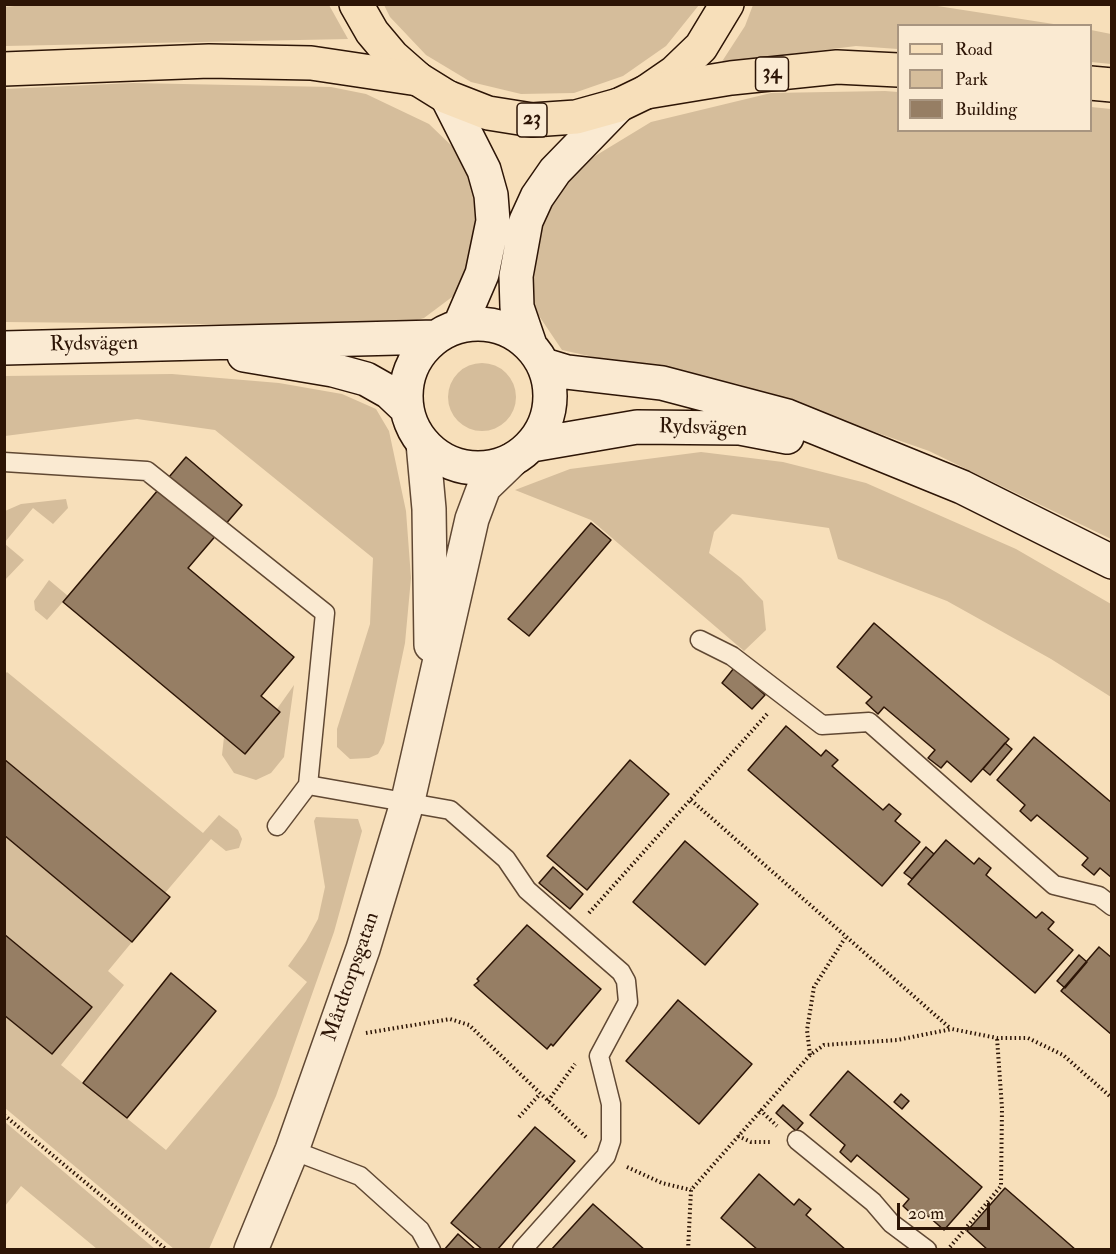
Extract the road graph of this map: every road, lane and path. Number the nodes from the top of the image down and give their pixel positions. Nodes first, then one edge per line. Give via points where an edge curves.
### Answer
1 (356, 4) edge
2 (728, 4) edge
3 (4, 69) edge
4 (897, 70) edge
5 (418, 79) junction
6 (1092, 83) edge
7 (1112, 85) edge
8 (447, 97) junction
9 (632, 99) junction
10 (448, 331) junction
11 (183, 344) junction
12 (4, 348) edge
13 (537, 355) junction
14 (407, 409) junction
15 (423, 443) junction
16 (522, 452) junction
17 (874, 453) junction
18 (4, 462) edge
19 (1112, 562) edge
20 (700, 640) dead end
21 (782, 696) junction
22 (432, 698) junction
23 (308, 785) junction
24 (408, 800) junction
25 (691, 800) junction
26 (277, 825) dead end
27 (1112, 906) edge
28 (574, 929) junction
29 (845, 938) junction
30 (951, 1029) junction
31 (365, 1033) dead end
32 (997, 1038) junction
33 (810, 1055) junction
34 (581, 1056) dead end
35 (540, 1094) junction
36 (1112, 1098) edge
37 (548, 1101) junction
38 (4, 1115) edge
39 (519, 1118) dead end
40 (738, 1136) junction
41 (797, 1140) joint
42 (292, 1150) junction
43 (606, 1156) junction
44 (691, 1190) junction
45 (167, 1250) edge
46 (251, 1250) edge
47 (431, 1250) edge
48 (522, 1250) edge
49 (688, 1250) edge
50 (927, 1250) edge
51 (948, 1250) edge

1 - 5 main road, 23 via 386,49
2 - 9 main road, 23 via 701,47 675,72
3 - 5 main road via 209,61 311,63
4 - 9 main road, 34 via 837,67 731,78
5 - 8 main road, 23
6 - 7 main road
8 - 9 main road, 23 via 488,113 532,120 576,117
8 - 10 street via 484,170 493,221 482,274
9 - 13 street via 555,171 526,222 516,276 517,307
10 - 11 street, Rydsvägen
10 - 13 street via 483,323 497,326 520,336
10 - 14 street via 418,355 406,390
11 - 12 street, Rydsvägen
11 - 14 street, Rydsvägen via 366,379 389,392
13 - 16 street via 549,379 550,408 546,422
13 - 17 street, Rydsvägen via 567,372 662,383 787,416
14 - 15 street
15 - 16 street via 439,457 459,466 485,468
15 - 22 street, Mårdtorpsgatan via 429,509
16 - 17 street, Rydsvägen via 637,427 690,426 740,428
16 - 22 street, Mårdtorpsgatan via 484,486 472,519
17 - 19 street, Rydsvägen via 962,487
18 - 23 lane via 147,471 325,613
20 - 21 lane via 732,656
21 - 25 path
21 - 27 lane via 822,725 869,722 1054,885 1099,896
22 - 24 street, Mårdtorpsgatan
23 - 24 lane
23 - 26 lane
24 - 28 lane via 450,810 506,859 527,890
24 - 42 street, Mårdtorpsgatan via 363,949
25 - 28 path
25 - 29 path
28 - 43 lane via 621,972 628,987 624,1015 599,1056 611,1104 611,1141
29 - 30 path
29 - 33 path via 814,987 807,1030
30 - 32 path
30 - 33 path via 897,1040 824,1045
31 - 35 path via 450,1019 469,1024
32 - 36 path via 1028,1038 1063,1055
32 - 51 path via 1002,1108 1001,1186
33 - 40 path
34 - 37 path
35 - 37 path
35 - 39 path
37 - 43 path
38 - 45 path
40 - 41 path via 751,1142
40 - 44 path
41 - 50 lane
42 - 46 street, Mårdtorpsgatan
42 - 47 lane via 360,1176 420,1230
43 - 44 path via 662,1183
43 - 48 lane
44 - 49 path

